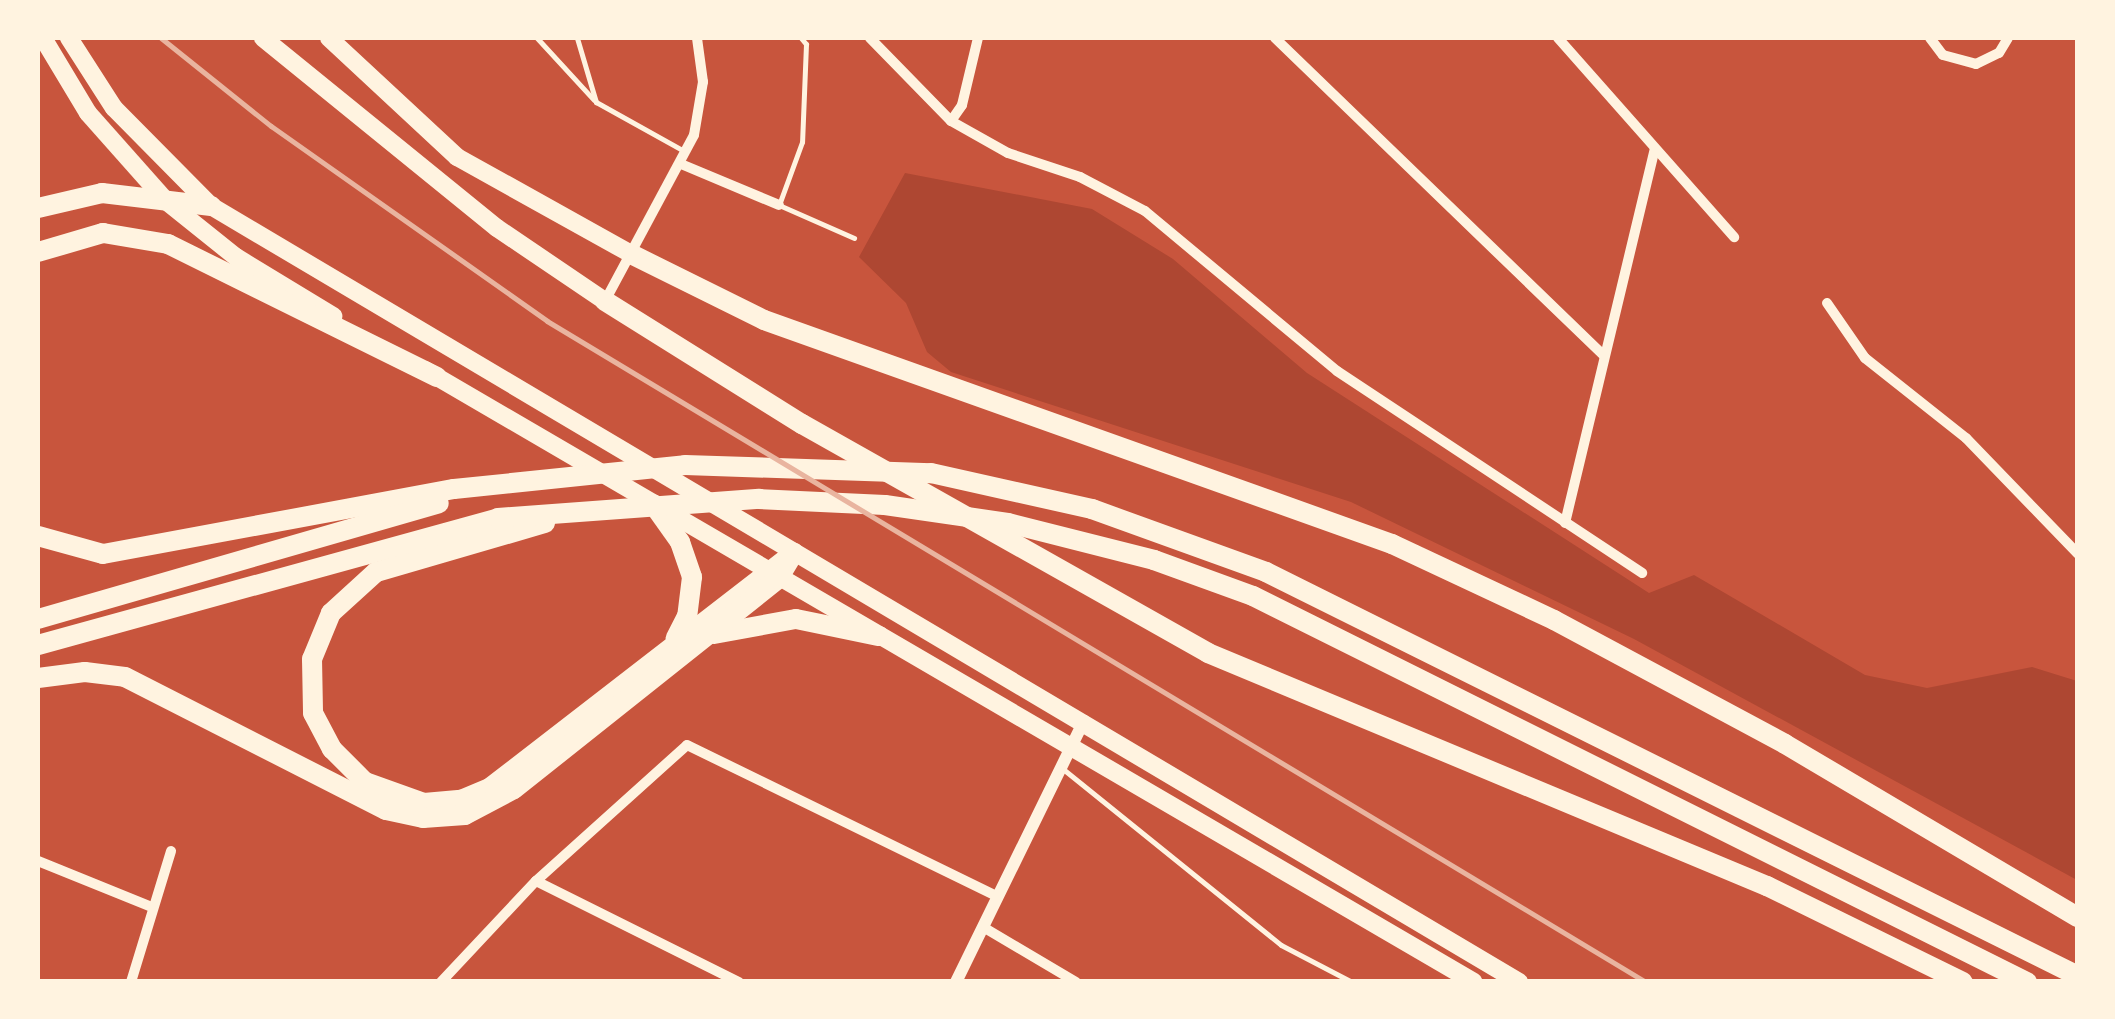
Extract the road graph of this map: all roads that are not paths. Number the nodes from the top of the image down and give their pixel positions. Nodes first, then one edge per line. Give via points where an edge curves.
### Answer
1 (43, 38) edge
2 (69, 38) edge
3 (262, 38) edge
4 (329, 38) edge
5 (537, 38) edge
6 (577, 38) edge
7 (697, 38) edge
8 (801, 38) edge
9 (870, 38) edge
10 (978, 38) edge
11 (1275, 38) edge
12 (1558, 38) edge
13 (1930, 38) edge
14 (2008, 38) edge
15 (596, 102) junction
16 (951, 121) junction
17 (1654, 149) junction
18 (684, 158) junction
19 (166, 201) junction
20 (779, 205) junction
21 (211, 206) junction
22 (38, 208) edge
23 (854, 238) dead end
24 (1734, 238) dead end
25 (38, 252) edge
26 (633, 256) junction
27 (605, 301) junction
28 (1827, 303) dead end
29 (1602, 355) junction
30 (437, 377) junction
31 (558, 477) junction
32 (652, 504) junction
33 (605, 506) junction
34 (1565, 523) junction
35 (38, 536) edge
36 (794, 553) junction
37 (2078, 554) edge
38 (1642, 573) dead end
39 (772, 575) junction
40 (38, 619) edge
41 (707, 635) junction
42 (879, 636) junction
43 (674, 642) junction
44 (38, 645) edge
45 (38, 678) edge
46 (1084, 720) junction
47 (1071, 746) junction
48 (1061, 767) junction
49 (171, 851) dead end
50 (38, 861) edge
51 (536, 881) junction
52 (998, 898) junction
53 (152, 907) junction
54 (2078, 917) edge
55 (983, 927) junction
56 (2078, 976) edge
57 (131, 982) edge
58 (441, 982) edge
59 (740, 982) edge
60 (956, 982) edge
61 (1076, 982) edge
62 (1352, 982) edge
63 (1474, 982) edge
64 (1519, 982) edge
65 (1963, 982) edge
66 (2027, 982) edge

1 - 19 main road via 88,114
2 - 21 main road via 114,108
3 - 27 main road via 498,228
4 - 26 main road via 457,157
5 - 15 lane
6 - 15 lane
7 - 18 street via 703,82
8 - 20 lane via 802,142
9 - 16 street
10 - 16 street
11 - 29 street
12 - 17 street
13 - 14 street via 1943,55 1976,64 1999,52
15 - 18 lane
16 - 34 street via 1008,153 1080,177 1146,211 1337,371
17 - 24 street
17 - 29 street
18 - 20 street
18 - 26 street
19 - 21 highway
19 - 22 highway via 102,193
19 - 30 main road via 236,257
20 - 23 lane
21 - 36 main road
25 - 30 highway via 103,233 168,244
26 - 27 street
26 - 54 highway via 764,320 1392,544 1554,620 1769,735
27 - 65 highway via 802,424 1208,653 1767,886
28 - 37 street via 1865,358 1966,438
29 - 34 street
30 - 32 main road
31 - 35 highway via 385,500 103,554
31 - 40 highway via 327,533
31 - 56 highway via 684,465 931,473 1092,509 1266,572
32 - 39 main road
32 - 43 highway via 680,542 692,577 687,616
33 - 43 highway via 392,566 360,583 331,613 312,659 310,700 323,735 373,788 414,802 462,800 505,777
33 - 44 highway via 498,518 420,536
33 - 66 highway via 886,504 1008,523 1138,555 1253,596
34 - 38 street
36 - 39 highway
36 - 46 main road
39 - 41 highway
39 - 42 main road
39 - 43 highway
41 - 42 highway via 796,619
41 - 45 highway via 498,800 435,818 366,800 134,681 85,672
42 - 47 main road
46 - 47 street
46 - 64 main road
47 - 48 street
47 - 63 main road
48 - 52 street
48 - 62 lane via 1282,945
49 - 53 street
50 - 53 street
51 - 52 street via 687,745
51 - 58 street
51 - 59 street
52 - 55 street
53 - 57 street
55 - 60 street
55 - 61 street

